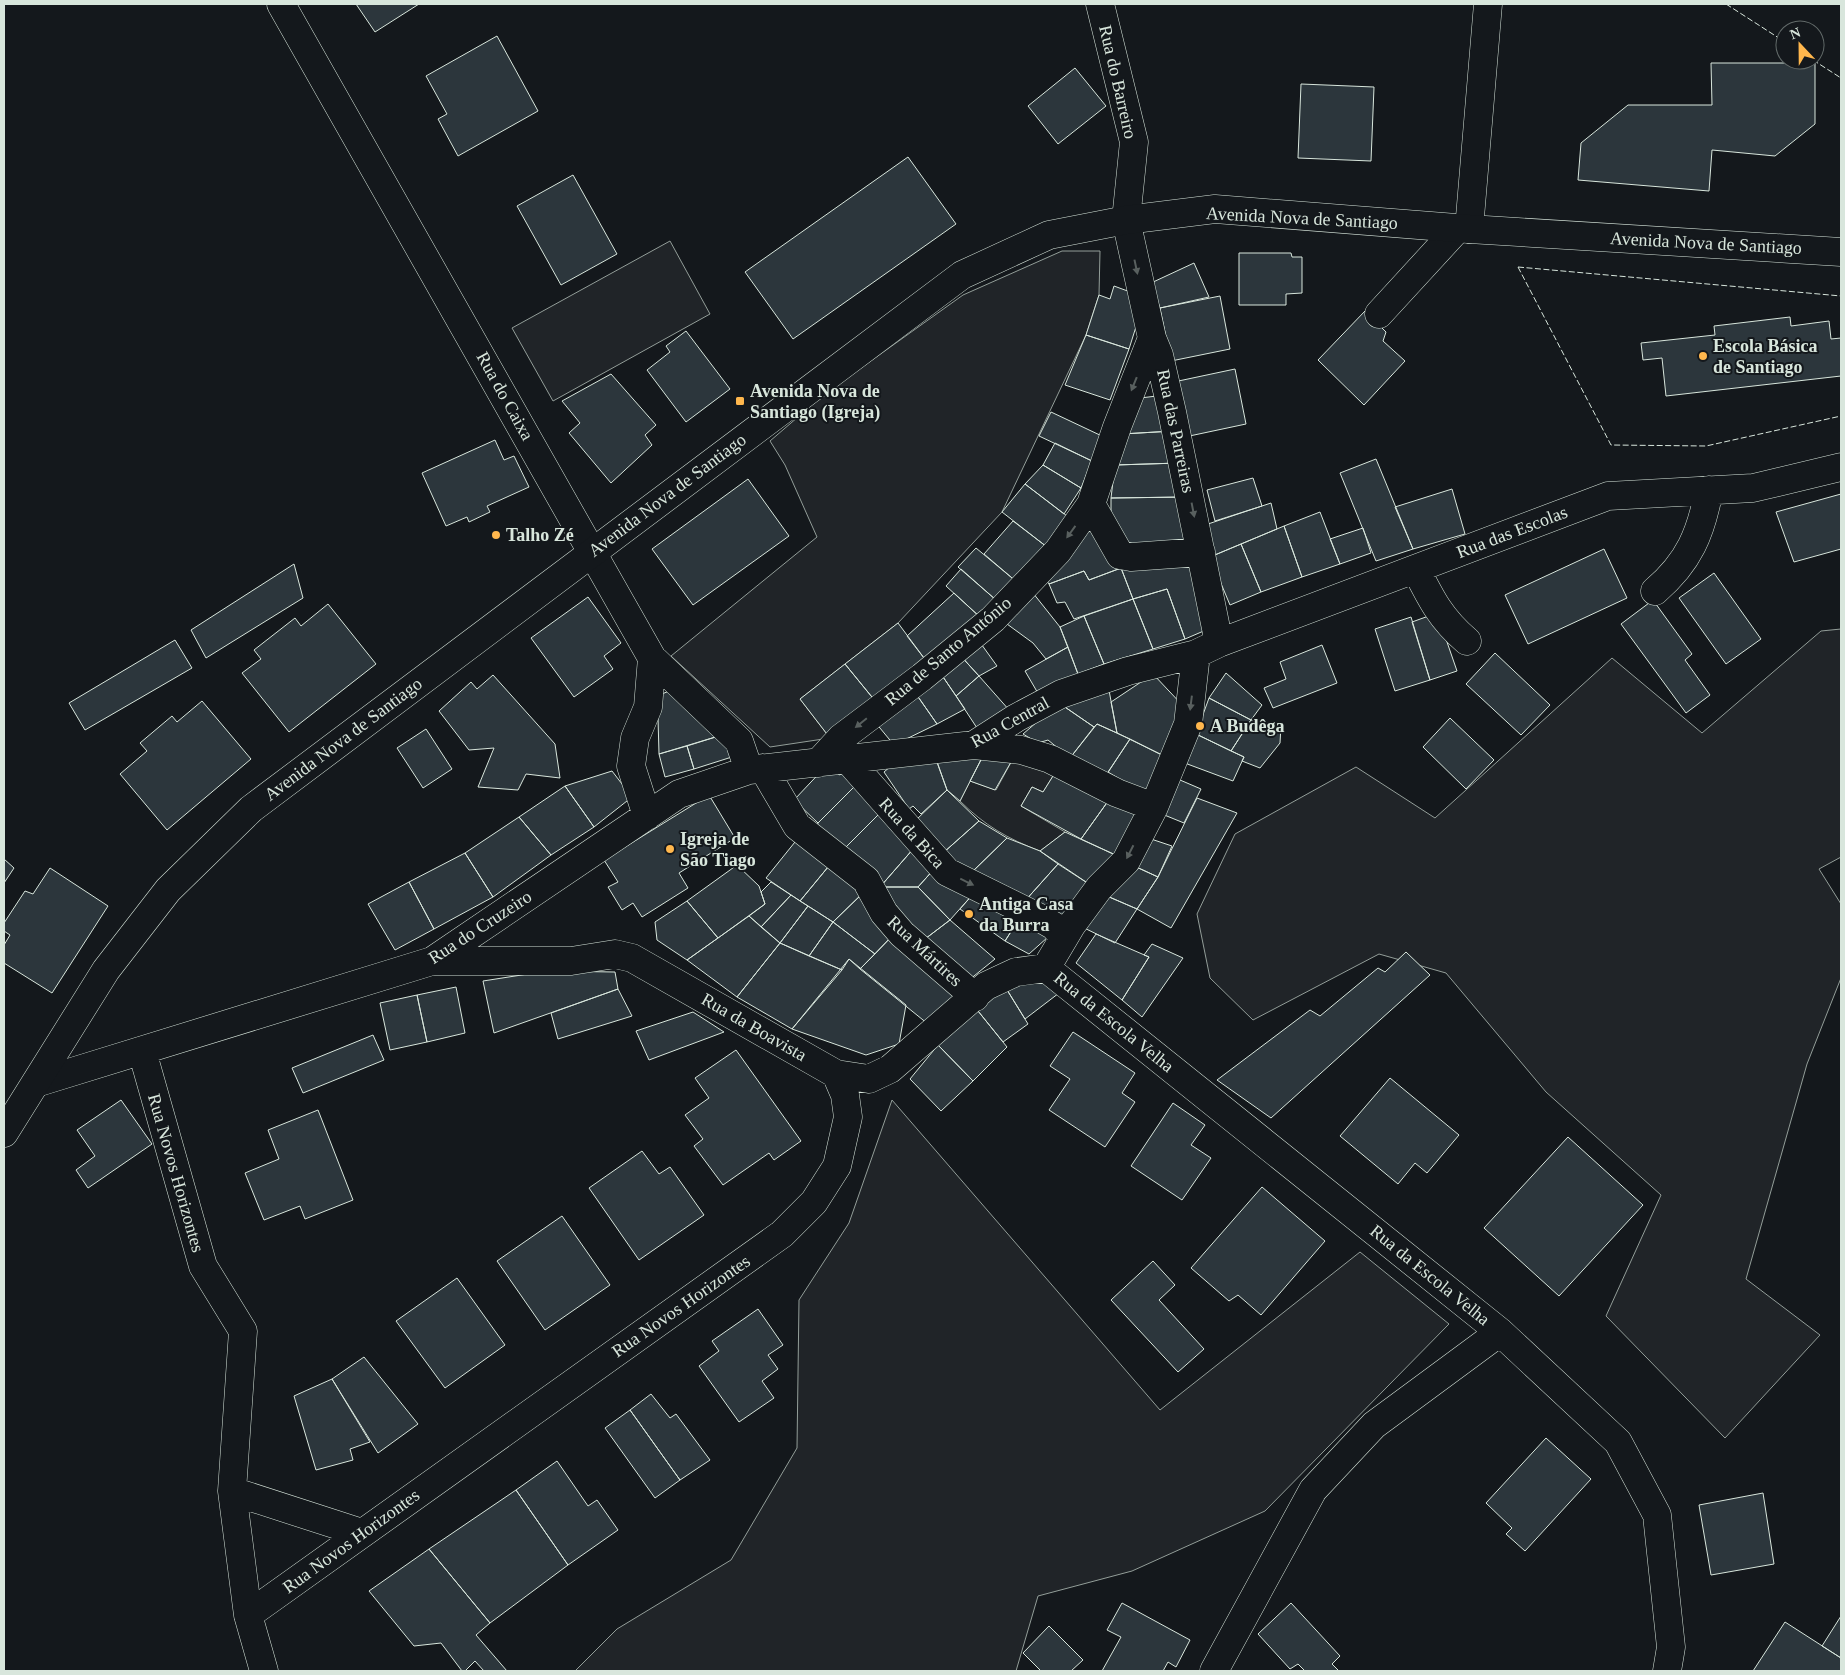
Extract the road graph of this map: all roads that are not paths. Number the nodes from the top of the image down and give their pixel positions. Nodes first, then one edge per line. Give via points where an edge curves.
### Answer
1 (282, 4) edge
2 (1100, 4) edge
3 (1488, 4) edge
4 (1126, 220) junction
5 (1464, 228) junction
6 (1841, 252) edge
7 (1379, 314) dead end
8 (1152, 338) junction
9 (1841, 467) edge
10 (1709, 490) junction
11 (1091, 504) junction
12 (592, 551) junction
13 (1201, 552) junction
14 (1416, 569) junction
15 (1655, 591) dead end
16 (1467, 640) dead end
17 (1208, 649) junction
18 (652, 658) junction
19 (974, 745) junction
20 (848, 760) junction
21 (818, 763) junction
22 (756, 769) junction
23 (1154, 806) junction
24 (647, 816) junction
25 (1064, 937) junction
26 (432, 961) junction
27 (1046, 968) junction
28 (975, 996) junction
29 (142, 1050) junction
30 (836, 1074) junction
31 (36, 1082) junction
32 (4, 1132) edge
33 (1500, 1332) junction
34 (232, 1491) junction
35 (362, 1534) junction
36 (248, 1615) junction
37 (264, 1671) edge
38 (1214, 1671) edge
39 (1667, 1671) edge

1 - 12 street, Rua do Caixa
2 - 4 street, Rua do Barreiro via 1134,142
3 - 5 street
4 - 5 street, Avenida Nova de Santiago via 1215,209
4 -> 8 street, Rua das Parreiras
4 - 12 street, Avenida Nova de Santiago via 1049,235 962,275
5 - 6 street, Avenida Nova de Santiago
5 - 7 street
8 -> 11 street, Rua de Santo António
8 -> 13 street, Rua das Parreiras via 1164,372
9 - 10 street, Rua das Escolas via 1753,488
10 - 14 street, Rua das Escolas via 1608,496
10 - 15 street via 1704,519 1686,559
11 - 13 street via 1120,555
11 -> 21 street, Rua de Santo António via 1058,550 993,619 841,738
12 - 18 street, Rua do Caixa
12 - 31 street, Avenida Nova de Santiago via 251,809 168,890 106,970
13 - 17 street, Rua das Parreiras
14 - 16 street via 1430,598 1449,625
14 - 17 street, Rua das Escolas
17 - 19 street, Rua Central via 1128,671 1062,694
17 -> 23 street, Rua das Parreiras via 1188,724
18 - 22 street, Rua do Caixa via 739,741
18 - 24 street via 648,708 635,738 631,766
19 - 20 street, Rua Central
19 - 23 street via 1021,750 1050,759 1117,793
20 - 21 street, Rua Central
20 -> 25 street, Rua da Bica via 947,872 1042,919
21 - 22 street, Rua do Cruzeiro
22 - 24 street, Rua do Cruzeiro via 679,794
22 - 28 street, Rua Mártires via 797,826 866,880 884,913 902,934
23 -> 25 street, Rua das Parreiras via 1126,861 1099,888
24 - 26 street, Rua do Cruzeiro
25 - 27 street, Rua das Parreiras
26 - 29 street, Rua do Cruzeiro
26 - 30 street, Rua da Boavista via 571,961 616,954 632,958
27 - 28 street, Rua da Boavista via 1016,972 986,986
27 - 33 street, Rua da Escola Velha
28 - 30 street, Rua da Boavista via 890,1069 869,1079
29 - 31 street, Rua do Cruzeiro
29 - 34 street, Rua Novos Horizontes via 202,1266 243,1331
30 - 35 street, Rua Novos Horizontes via 845,1095 848,1117 837,1166 814,1202 782,1234
31 - 32 street, Avenida Nova de Santiago
33 - 38 street via 1374,1425 1313,1490
33 - 39 street, Rua da Escola Velha via 1618,1442 1657,1515 1671,1647
34 - 35 street
34 - 36 street, Rua Novos Horizontes
35 - 36 street, Rua Novos Horizontes
36 - 37 street

